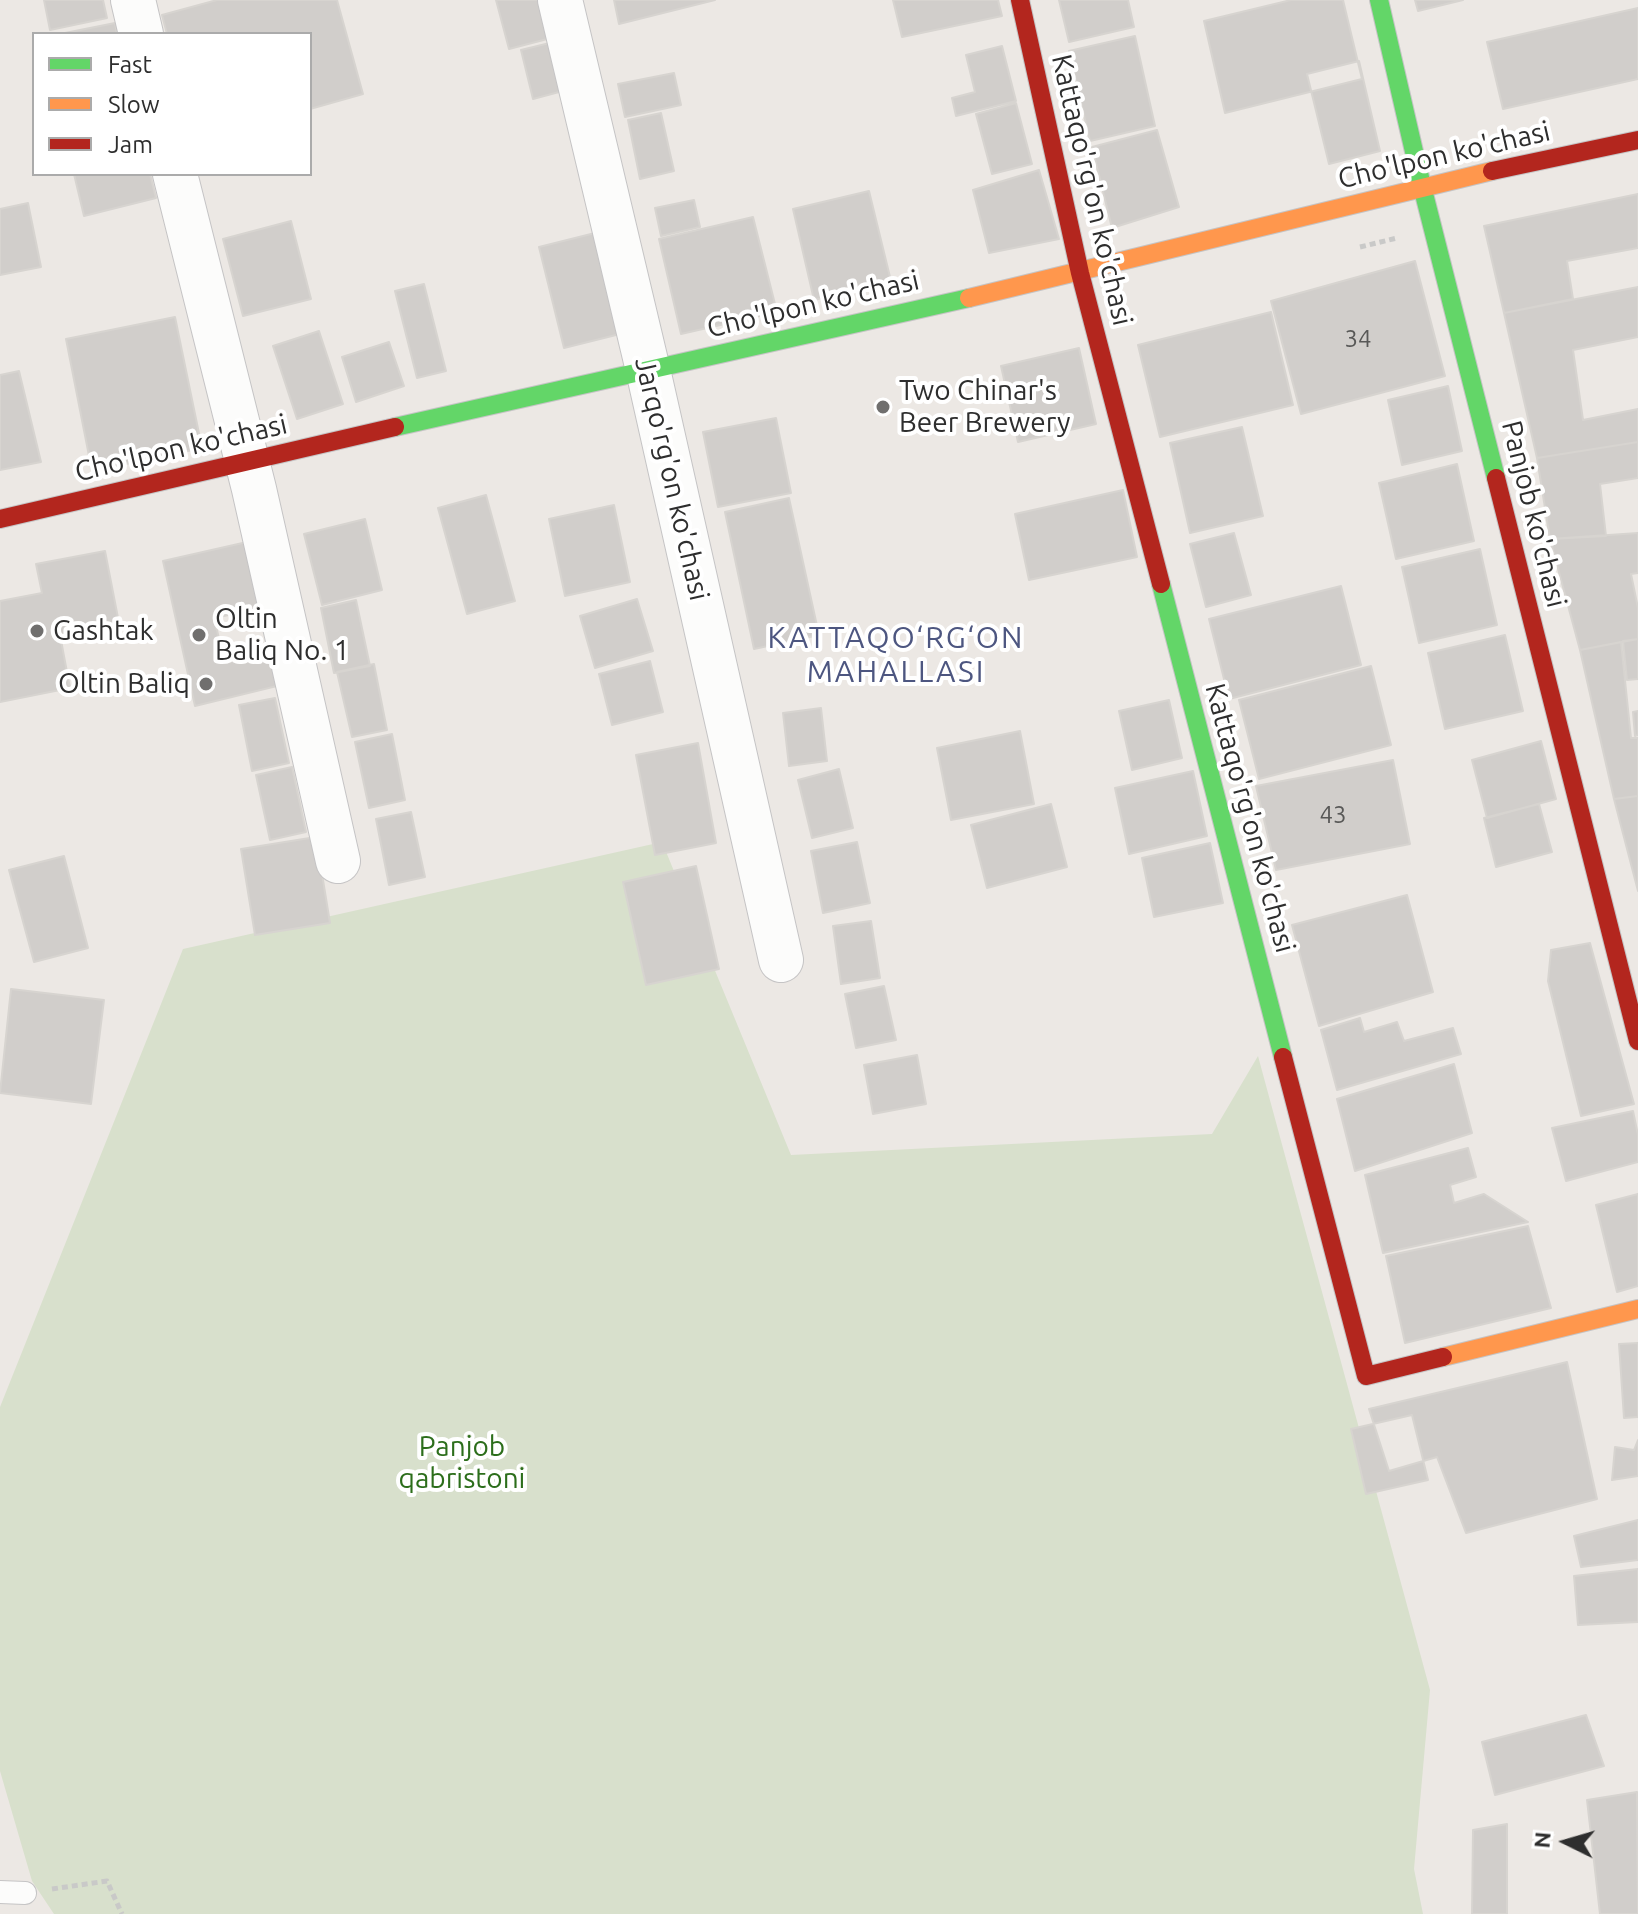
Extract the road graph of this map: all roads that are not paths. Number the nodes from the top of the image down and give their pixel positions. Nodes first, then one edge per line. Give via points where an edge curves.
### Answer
1 (133, 0) edge
2 (560, 0) edge
3 (1020, 0) edge
4 (1379, 0) edge
5 (141, 32) edge
6 (1638, 140) edge
7 (176, 176) edge
8 (1422, 186) junction
9 (1080, 273) junction
10 (648, 370) junction
11 (247, 460) junction
12 (0, 519) edge
13 (338, 861) dead end
14 (781, 960) dead end
15 (1638, 1041) edge
16 (1638, 1309) edge
17 (0, 1892) edge
18 (25, 1893) road end

1 - 5 street
2 - 10 street, Jarqo'rg'on ko'chasi
3 - 9 street, Kattaqo'rg'on ko'chasi
4 - 8 street, Panjob ko'chasi
6 - 8 street, Cho'lpon ko'chasi
7 - 11 street
8 - 9 street, Cho'lpon ko'chasi
8 - 15 street, Panjob ko'chasi
9 - 10 street, Cho'lpon ko'chasi
9 - 16 street, Kattaqo'rg'on ko'chasi via 1366,1376
10 - 11 street, Cho'lpon ko'chasi
10 - 14 street, Jarqo'rg'on ko'chasi
11 - 12 street, Cho'lpon ko'chasi
11 - 13 street
17 - 18 lane

